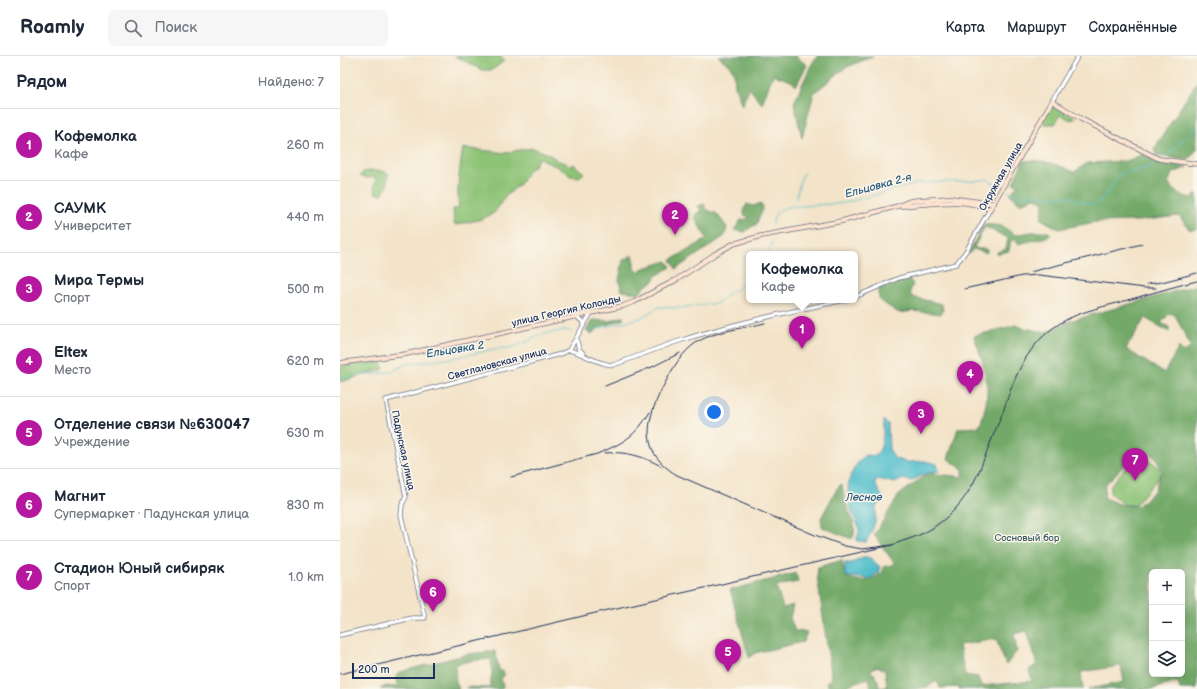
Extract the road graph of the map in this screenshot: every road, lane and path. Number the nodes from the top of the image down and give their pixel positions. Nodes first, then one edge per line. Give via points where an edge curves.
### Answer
1 (1078, 56) edge
2 (1052, 101) junction
3 (1197, 164) edge
4 (994, 202) junction
5 (898, 206) junction
6 (990, 209) junction
7 (858, 296) edge
8 (831, 303) edge
9 (591, 313) junction
10 (576, 316) junction
11 (583, 326) junction
12 (576, 338) junction
13 (569, 350) junction
14 (584, 355) junction
15 (340, 363) edge
16 (386, 400) joint
17 (340, 635) edge

1 - 2 street
2 - 3 main road via 1080,119 1159,160
2 - 4 main road, Окружная улица
4 - 5 main road, улица Георгия Колонды via 936,198 910,201
4 - 6 main road, Окружная улица
5 - 6 main road, улица Георгия Колонды via 958,202 982,205
5 - 9 main road, улица Георгия Колонды via 842,221 761,236 733,244 676,280 634,302
6 - 7 street, Окружная улица via 962,259 956,264 899,278
8 - 14 street via 705,333 613,366
9 - 10 main road, улица Георгия Колонды
9 - 11 street
10 - 11 street via 583,322
10 - 15 main road, улица Георгия Колонды via 406,354
11 - 12 street
12 - 13 street
12 - 14 street
13 - 14 street
13 - 16 street, Светлановская улица
16 - 17 street, Падунская улица via 406,497 401,515 425,618 412,618

